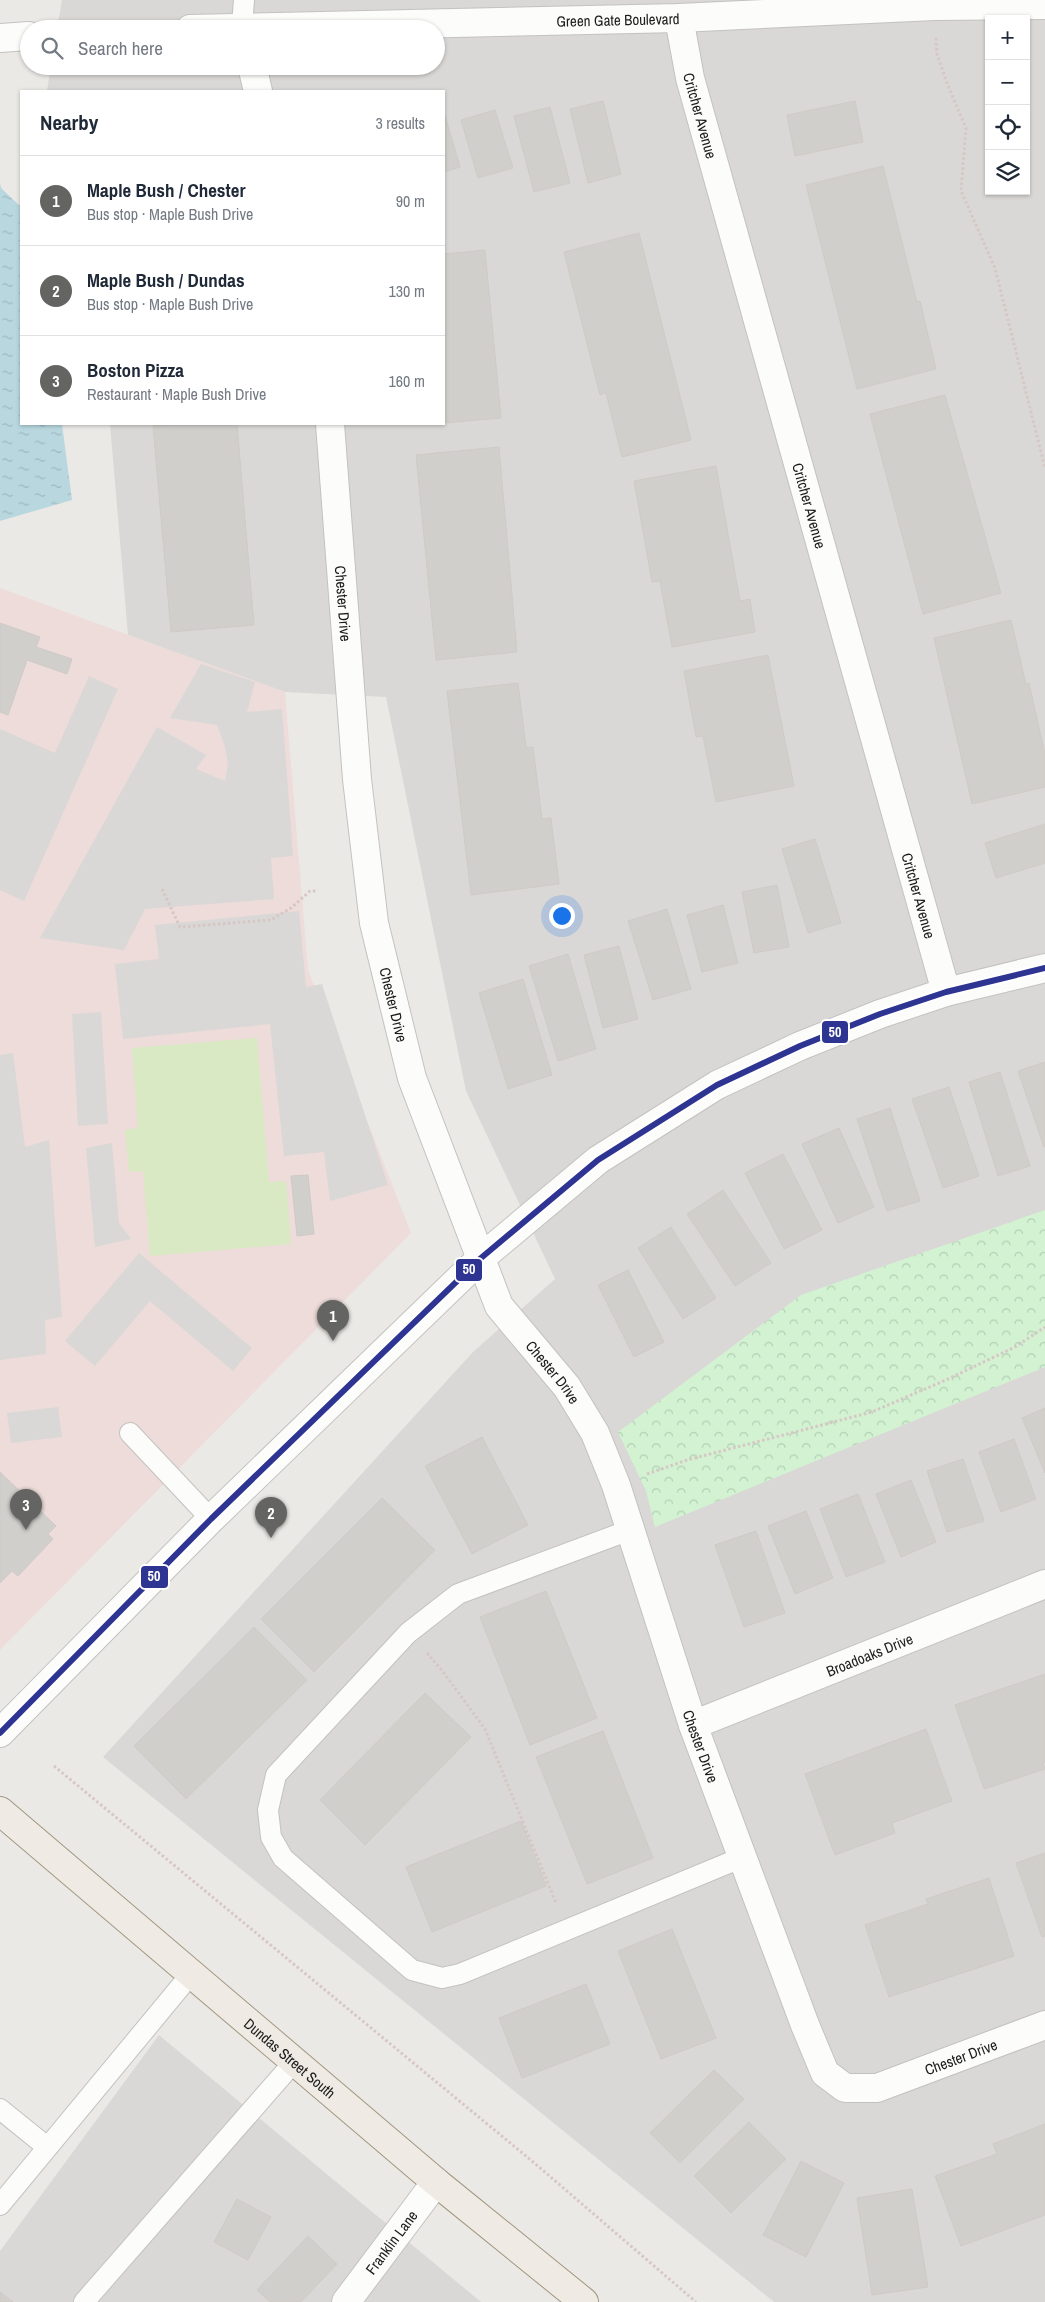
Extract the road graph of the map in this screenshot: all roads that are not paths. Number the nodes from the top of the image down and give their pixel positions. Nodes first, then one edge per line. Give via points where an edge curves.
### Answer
1 (1045, 5) edge
2 (678, 9) edge
3 (243, 18) edge
4 (20, 37) edge
5 (0, 38) edge
6 (254, 75) edge
7 (258, 90) edge
8 (330, 425) edge
9 (1045, 968) edge
10 (946, 992) junction
11 (481, 1258) junction
12 (130, 1433) dead end
13 (212, 1519) junction
14 (630, 1530) junction
15 (1045, 1584) edge
16 (693, 1725) junction
17 (0, 1733) edge
18 (0, 1811) edge
19 (743, 1857) junction
20 (191, 1974) junction
21 (1045, 2024) edge
22 (294, 2062) junction
23 (0, 2109) edge
24 (47, 2147) junction
25 (436, 2182) junction
26 (0, 2205) edge
27 (84, 2302) edge
28 (346, 2302) edge
29 (584, 2302) edge

1 - 2 street, Green Gate Boulevard
2 - 3 street, Green Gate Boulevard
2 - 10 street, Critcher Avenue via 693,88
4 - 5 street
6 - 7 street
8 - 11 street, Chester Drive via 356,770 374,923 412,1078
9 - 10 street
10 - 11 street via 809,1042 717,1085 598,1160
11 - 13 street
11 - 14 street, Chester Drive via 499,1306 567,1387 595,1433
12 - 13 lane
13 - 17 street
14 - 16 street, Chester Drive
14 - 19 lane via 458,1594 408,1633 276,1775 268,1810 271,1837 283,1858 412,1970 442,1978 460,1974
15 - 16 street, Broadoaks Drive
16 - 19 street, Chester Drive
18 - 20 main road, Dundas Street South
19 - 21 street, Chester Drive via 825,2073 845,2088 877,2088
20 - 22 main road, Dundas Street South
20 - 24 lane
22 - 25 main road, Dundas Street South
22 - 27 lane
23 - 24 lane
24 - 26 lane
25 - 28 street, Franklin Lane
25 - 29 main road, Dundas Street South

